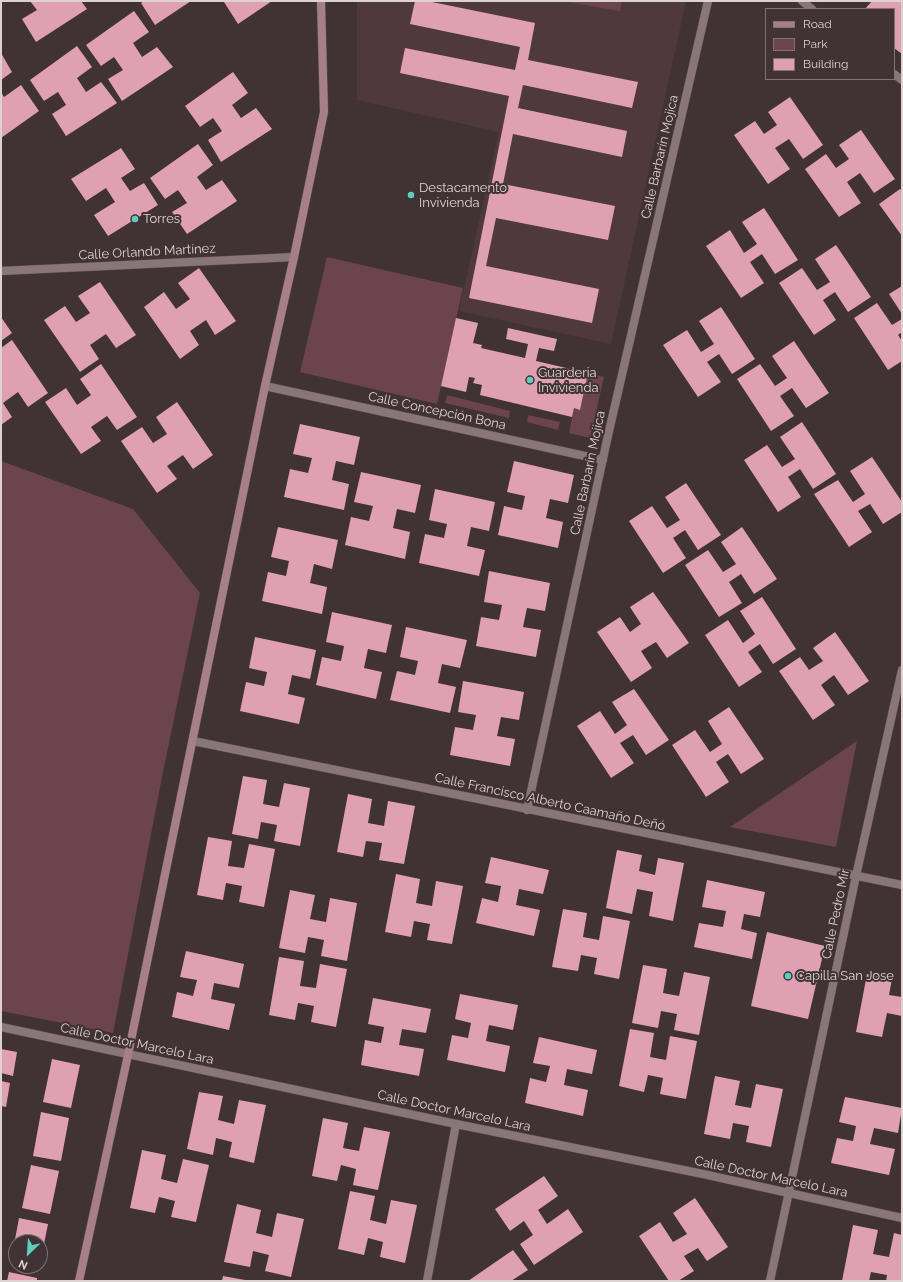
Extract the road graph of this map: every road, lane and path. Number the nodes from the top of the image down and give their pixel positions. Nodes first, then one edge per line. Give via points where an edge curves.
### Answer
1 (321, 1) edge
2 (708, 1) edge
3 (802, 1) edge
4 (811, 8) edge
5 (294, 257) junction
6 (1, 271) edge
7 (265, 386) junction
8 (603, 460) junction
9 (902, 670) edge
10 (192, 741) junction
11 (527, 810) junction
12 (856, 876) junction
13 (902, 885) edge
14 (1, 1027) edge
15 (128, 1055) junction
16 (456, 1124) junction
17 (789, 1192) junction
18 (902, 1218) edge
19 (79, 1281) edge
20 (427, 1281) edge
21 (770, 1281) edge

1 - 5 street via 324,112
2 - 8 street, Calle Barbarín Mojica
3 - 4 street
5 - 6 street, Calle Orlando Martínez
5 - 7 street
7 - 8 street, Calle Concepción Bona
7 - 10 street
8 - 11 street, Calle Barbarín Mojica
9 - 12 street, Calle Pedro Mir
10 - 11 street, Calle Francisco Alberto Caamaño Deñó
10 - 15 street
11 - 12 street, Calle Francisco Alberto Caamaño Deñó
12 - 13 street, Calle Francisco Alberto Caamaño Deñó
12 - 17 street, Calle Pedro Mir
14 - 15 street, Calle Doctor Marcelo Lara
15 - 16 street, Calle Doctor Marcelo Lara
15 - 19 street
16 - 17 street, Calle Doctor Marcelo Lara
16 - 20 street
17 - 18 street, Calle Doctor Marcelo Lara
17 - 21 street, Calle Pedro Mir

